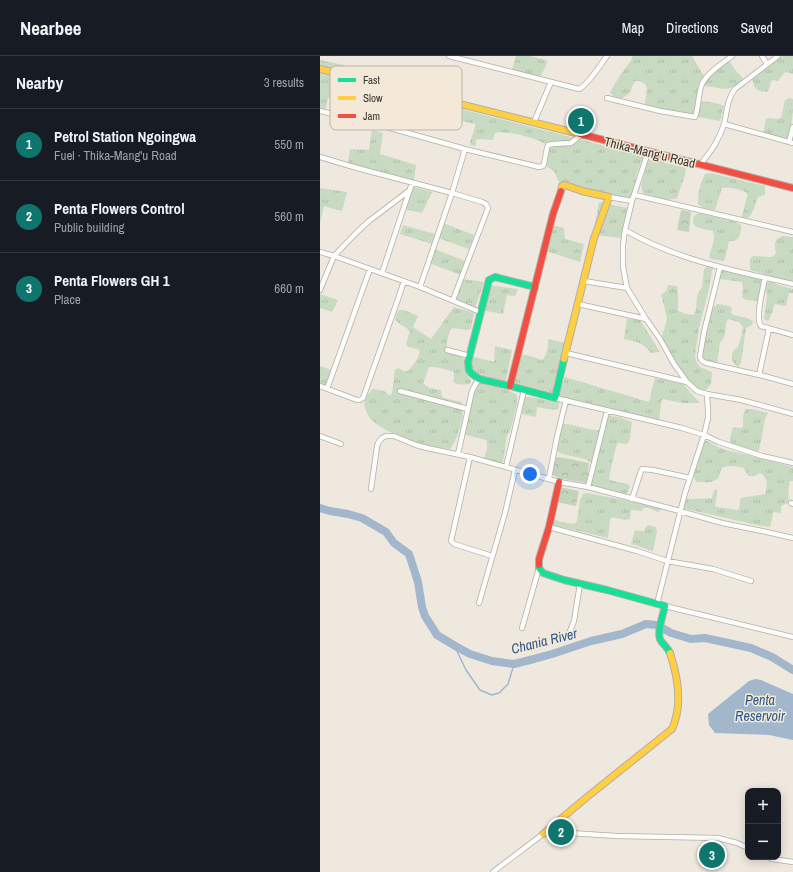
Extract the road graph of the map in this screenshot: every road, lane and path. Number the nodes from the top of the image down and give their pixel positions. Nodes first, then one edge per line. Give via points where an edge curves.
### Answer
1 (449, 56) edge
2 (607, 56) edge
3 (732, 56) edge
4 (762, 56) edge
5 (778, 56) edge
6 (767, 64) junction
7 (320, 68) edge
8 (330, 71) edge
9 (551, 82) junction
10 (607, 98) dead end
11 (462, 105) edge
12 (320, 111) edge
13 (330, 113) edge
14 (534, 122) junction
15 (724, 124) junction
16 (793, 127) edge
17 (397, 130) edge
18 (581, 135) junction
19 (791, 142) edge
20 (466, 149) junction
21 (648, 152) junction
22 (320, 157) edge
23 (700, 165) junction
24 (412, 183) junction
25 (793, 188) edge
26 (410, 190) junction
27 (452, 193) junction
28 (635, 195) junction
29 (609, 197) junction
30 (632, 201) junction
31 (625, 230) junction
32 (793, 232) edge
33 (320, 252) edge
34 (334, 256) junction
35 (720, 266) junction
36 (370, 269) junction
37 (382, 273) junction
38 (765, 278) junction
39 (404, 281) junction
40 (584, 281) junction
41 (793, 284) edge
42 (420, 287) junction
43 (535, 287) junction
44 (627, 288) junction
45 (320, 290) edge
46 (453, 300) junction
47 (578, 304) junction
48 (480, 312) junction
49 (646, 319) junction
50 (769, 328) junction
51 (793, 335) edge
52 (447, 350) dead end
53 (566, 353) junction
54 (470, 356) junction
55 (759, 375) junction
56 (479, 379) junction
57 (687, 382) junction
58 (793, 384) edge
59 (320, 386) edge
60 (510, 386) junction
61 (327, 389) junction
62 (524, 390) junction
63 (400, 391) dead end
64 (707, 394) junction
65 (555, 398) junction
66 (566, 400) junction
67 (468, 409) junction
68 (607, 410) junction
69 (793, 414) edge
70 (704, 435) junction
71 (320, 436) edge
72 (340, 444) dead end
73 (458, 454) junction
74 (470, 457) junction
75 (793, 463) edge
76 (506, 467) junction
77 (515, 470) junction
78 (549, 478) junction
79 (690, 478) junction
80 (559, 482) junction
81 (588, 487) junction
82 (371, 489) dead end
83 (632, 499) junction
84 (680, 511) junction
85 (549, 527) junction
86 (793, 538) edge
87 (492, 556) junction
88 (667, 561) junction
89 (539, 568) junction
90 (751, 581) dead end
91 (580, 584) junction
92 (479, 603) dead end
93 (657, 604) junction
94 (665, 606) junction
95 (522, 628) dead end
96 (568, 636) dead end
97 (793, 637) edge
98 (542, 834) junction
99 (745, 847) edge
100 (779, 860) edge
101 (793, 862) edge
102 (494, 872) edge

1 - 9 street
2 - 9 street via 582,88 576,89
3 - 10 street via 702,84 695,117
4 - 6 street
5 - 6 street
6 - 15 street via 730,95
7 - 8 main road, Thika-Mang'u Road
9 - 14 street
11 - 14 main road, Thika-Mang'u Road
12 - 13 street
14 - 18 main road, Thika-Mang'u Road
15 - 19 street
15 - 23 street via 715,146
16 - 19 street
17 - 20 street
18 - 20 street via 571,143 548,145 544,164 539,167
18 - 21 main road, Thika-Mang'u Road
20 - 27 street
21 - 23 main road, Thika-Mang'u Road
21 - 28 street
22 - 24 street
23 - 25 main road, Thika-Mang'u Road
24 - 26 street
24 - 27 street
26 - 34 street via 366,224
26 - 37 street
27 - 42 street
27 - 46 street via 482,202 488,208
28 - 30 street
28 - 32 street
29 - 30 street
29 - 40 main road via 594,238
29 - 43 main road via 563,185
30 - 31 street
31 - 35 street via 680,255
31 - 44 street via 623,267
33 - 34 street
34 - 36 street
34 - 45 street
35 - 38 street
35 - 55 street via 700,359 702,362
36 - 37 street
36 - 61 street
37 - 39 street
38 - 41 street
38 - 50 street via 758,322 761,326
39 - 42 street
39 - 61 street via 363,398 357,400
40 - 44 street
40 - 47 main road
42 - 46 street
43 - 48 main road via 491,278
43 - 60 main road
44 - 49 street
46 - 48 street
47 - 49 street
47 - 53 main road
48 - 54 main road
49 - 57 street
50 - 51 street
50 - 55 street
52 - 54 street
53 - 57 street
53 - 65 main road
54 - 56 main road via 469,370
55 - 58 street
56 - 60 main road
56 - 67 street via 472,391
57 - 64 street
59 - 61 street
60 - 62 main road
62 - 65 main road
62 - 76 street
63 - 67 street
64 - 69 street
64 - 70 street via 708,411
65 - 66 street
66 - 68 street
66 - 78 street
67 - 73 street
68 - 70 street
68 - 81 street
70 - 75 street via 762,456
70 - 79 street
71 - 72 street
73 - 74 street
73 - 82 street via 386,436 380,440 377,447
74 - 76 street
74 - 87 street via 451,541
76 - 77 street
77 - 78 street
77 - 87 street
78 - 80 street
79 - 83 street via 642,469
79 - 84 street
80 - 81 street
80 - 85 main road
81 - 83 street
83 - 84 street
84 - 86 street
84 - 88 street
85 - 88 street
85 - 89 main road via 539,559
87 - 92 street
88 - 90 street via 713,569
88 - 93 street
89 - 91 main road via 543,573
89 - 95 street
91 - 93 main road
91 - 96 street via 574,621
93 - 94 main road
94 - 97 street
94 - 98 main road via 659,638 670,652 677,676 678,700 674,726
98 - 99 street via 554,832 718,838
98 - 102 street
100 - 101 street

